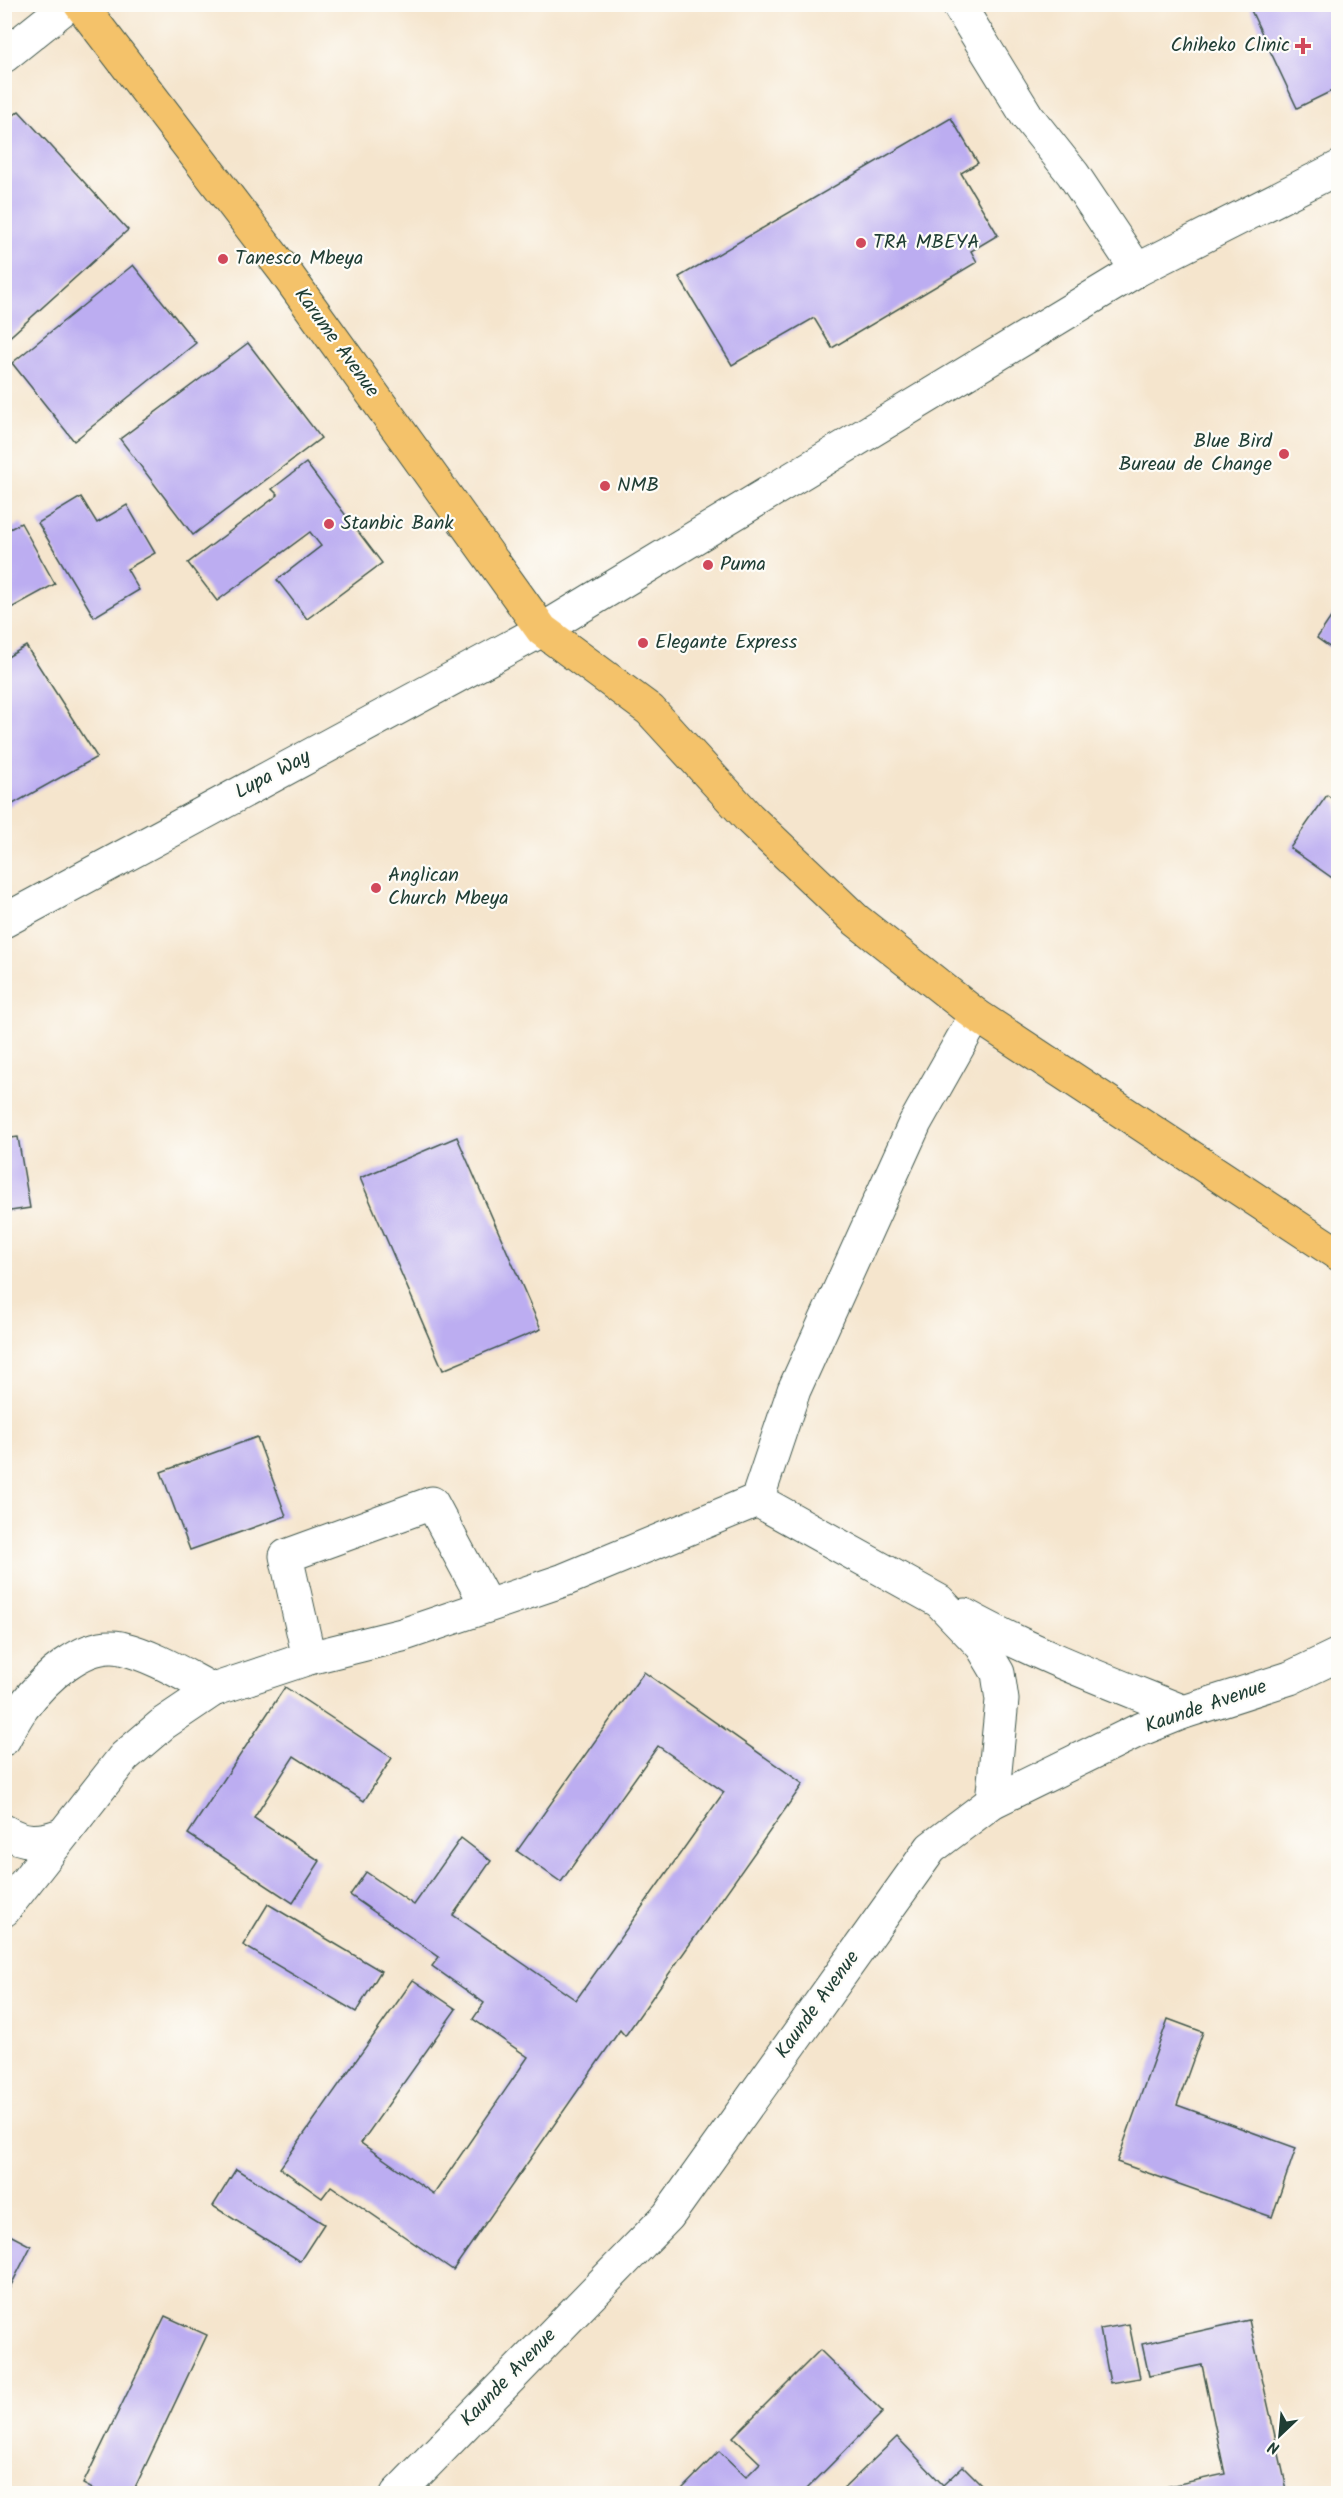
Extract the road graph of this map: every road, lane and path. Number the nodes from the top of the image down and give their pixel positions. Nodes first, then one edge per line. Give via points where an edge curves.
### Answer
1 (69, 4) edge
2 (80, 4) edge
3 (958, 4) edge
4 (4, 56) edge
5 (1338, 168) edge
6 (1137, 270) junction
7 (542, 630) junction
8 (4, 921) edge
9 (976, 1015) junction
10 (1338, 1254) edge
11 (757, 1500) junction
12 (939, 1601) junction
13 (486, 1604) junction
14 (1338, 1655) edge
15 (309, 1658) junction
16 (213, 1690) junction
17 (1184, 1712) junction
18 (4, 1739) edge
19 (992, 1802) junction
20 (4, 1831) edge
21 (61, 1835) junction
22 (4, 1910) edge
23 (397, 2493) edge

1 - 4 street
2 - 7 main road, Karume Avenue via 283,269
3 - 6 street via 1027,116 1073,174
5 - 6 street, Lupa Way
6 - 7 street, Lupa Way
7 - 8 street, Lupa Way
7 - 9 main road, Karume Avenue via 650,710 749,818 856,920
9 - 10 main road, Karume Avenue
9 - 11 street via 915,1123 798,1380
11 - 12 street
11 - 13 street via 564,1580
12 - 17 street via 1008,1640
12 - 19 street via 982,1647 998,1673 1002,1700
13 - 15 street via 402,1635
13 - 15 street via 432,1503 286,1556
14 - 17 street, Kaunde Avenue via 1290,1678
15 - 16 street
16 - 18 street via 158,1661 119,1648 89,1650 63,1665 23,1707
16 - 21 street via 164,1723 124,1757
17 - 19 street, Kaunde Avenue
19 - 23 street, Kaunde Avenue via 931,1848 668,2216
20 - 21 street via 33,1842
21 - 22 street

